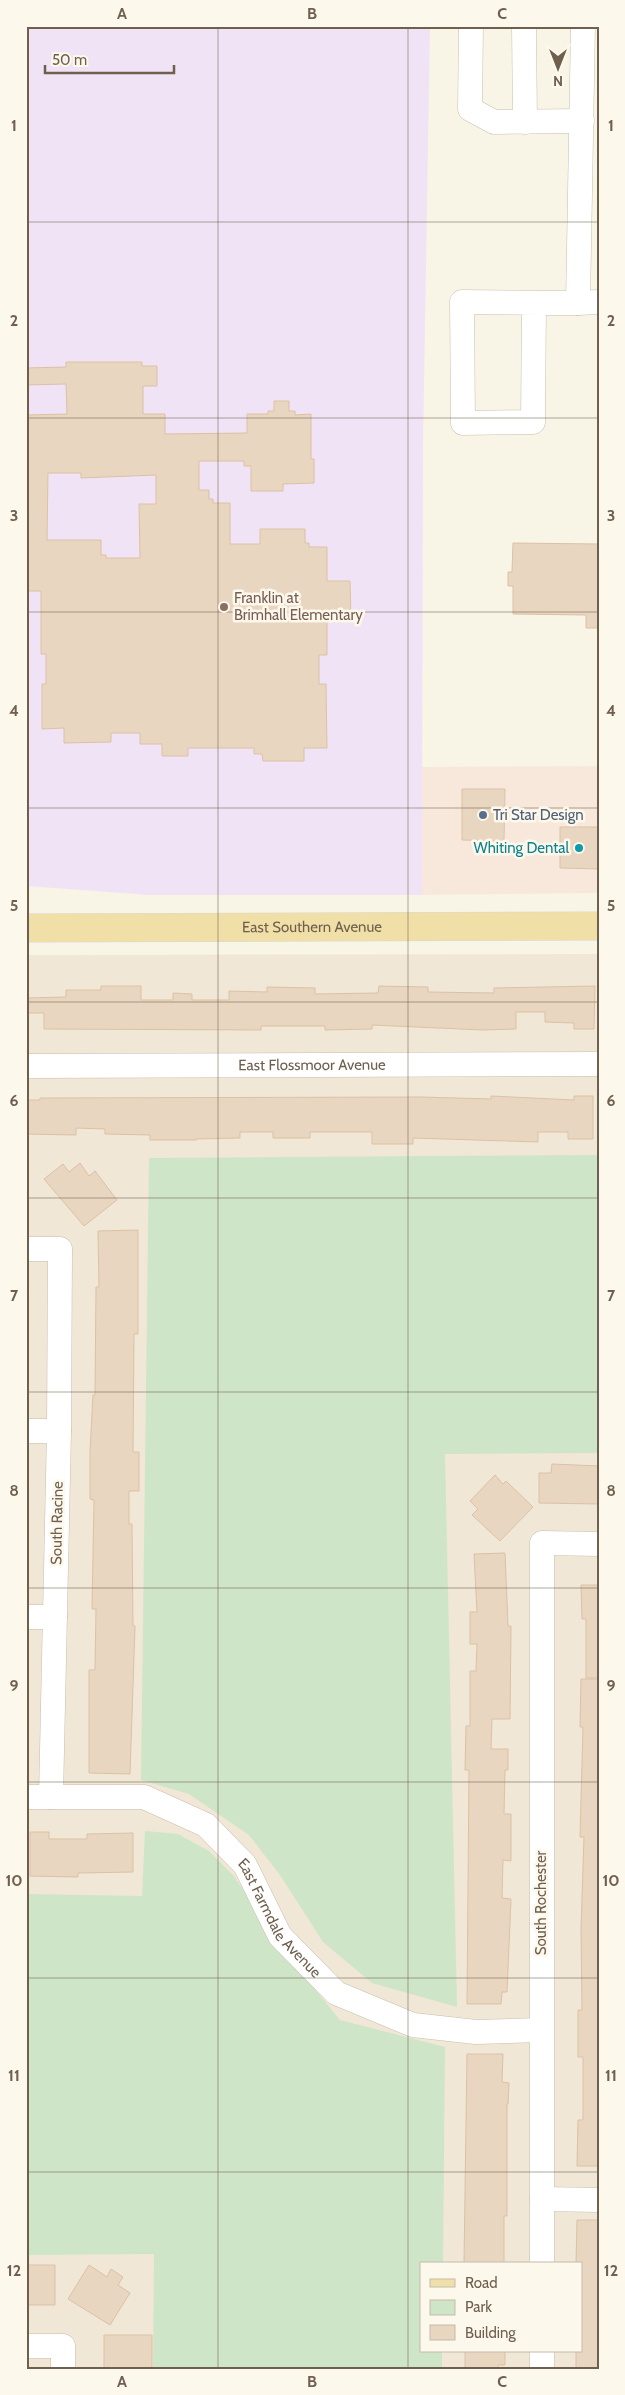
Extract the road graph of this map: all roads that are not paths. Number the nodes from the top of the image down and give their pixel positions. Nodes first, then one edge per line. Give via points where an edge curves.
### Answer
1 (471, 26) edge
2 (524, 26) edge
3 (583, 26) edge
4 (582, 121) junction
5 (525, 122) junction
6 (534, 303) junction
7 (588, 303) edge
8 (599, 926) edge
9 (26, 928) edge
10 (599, 1064) edge
11 (26, 1066) edge
12 (26, 1249) edge
13 (26, 1431) edge
14 (59, 1431) junction
15 (599, 1544) edge
16 (26, 1617) edge
17 (55, 1617) junction
18 (26, 1797) edge
19 (51, 1797) junction
20 (541, 2030) junction
21 (542, 2199) junction
22 (599, 2200) edge
23 (542, 2262) edge
24 (26, 2346) edge
25 (542, 2352) edge
26 (63, 2357) edge
27 (542, 2369) edge

1 - 5 street via 470,109 494,122
2 - 5 street
3 - 4 street
4 - 5 street
4 - 7 street
6 - 6 street via 462,302 463,423 533,422
6 - 7 street
8 - 9 main road, East Southern Avenue
10 - 11 street, East Flossmoor Avenue
12 - 14 street, South Racine via 60,1249
13 - 14 street
14 - 17 street, South Racine
15 - 20 street, South Rochester via 542,1543
16 - 17 street
17 - 19 street, South Racine
18 - 19 street, East Farmdale Avenue
19 - 20 street, East Farmdale Avenue via 144,1797 206,1825 245,1865 280,1936 336,1993 413,2025 476,2032
20 - 21 street, South Rochester
21 - 22 street
21 - 23 street, South Rochester
24 - 26 street
25 - 27 street

